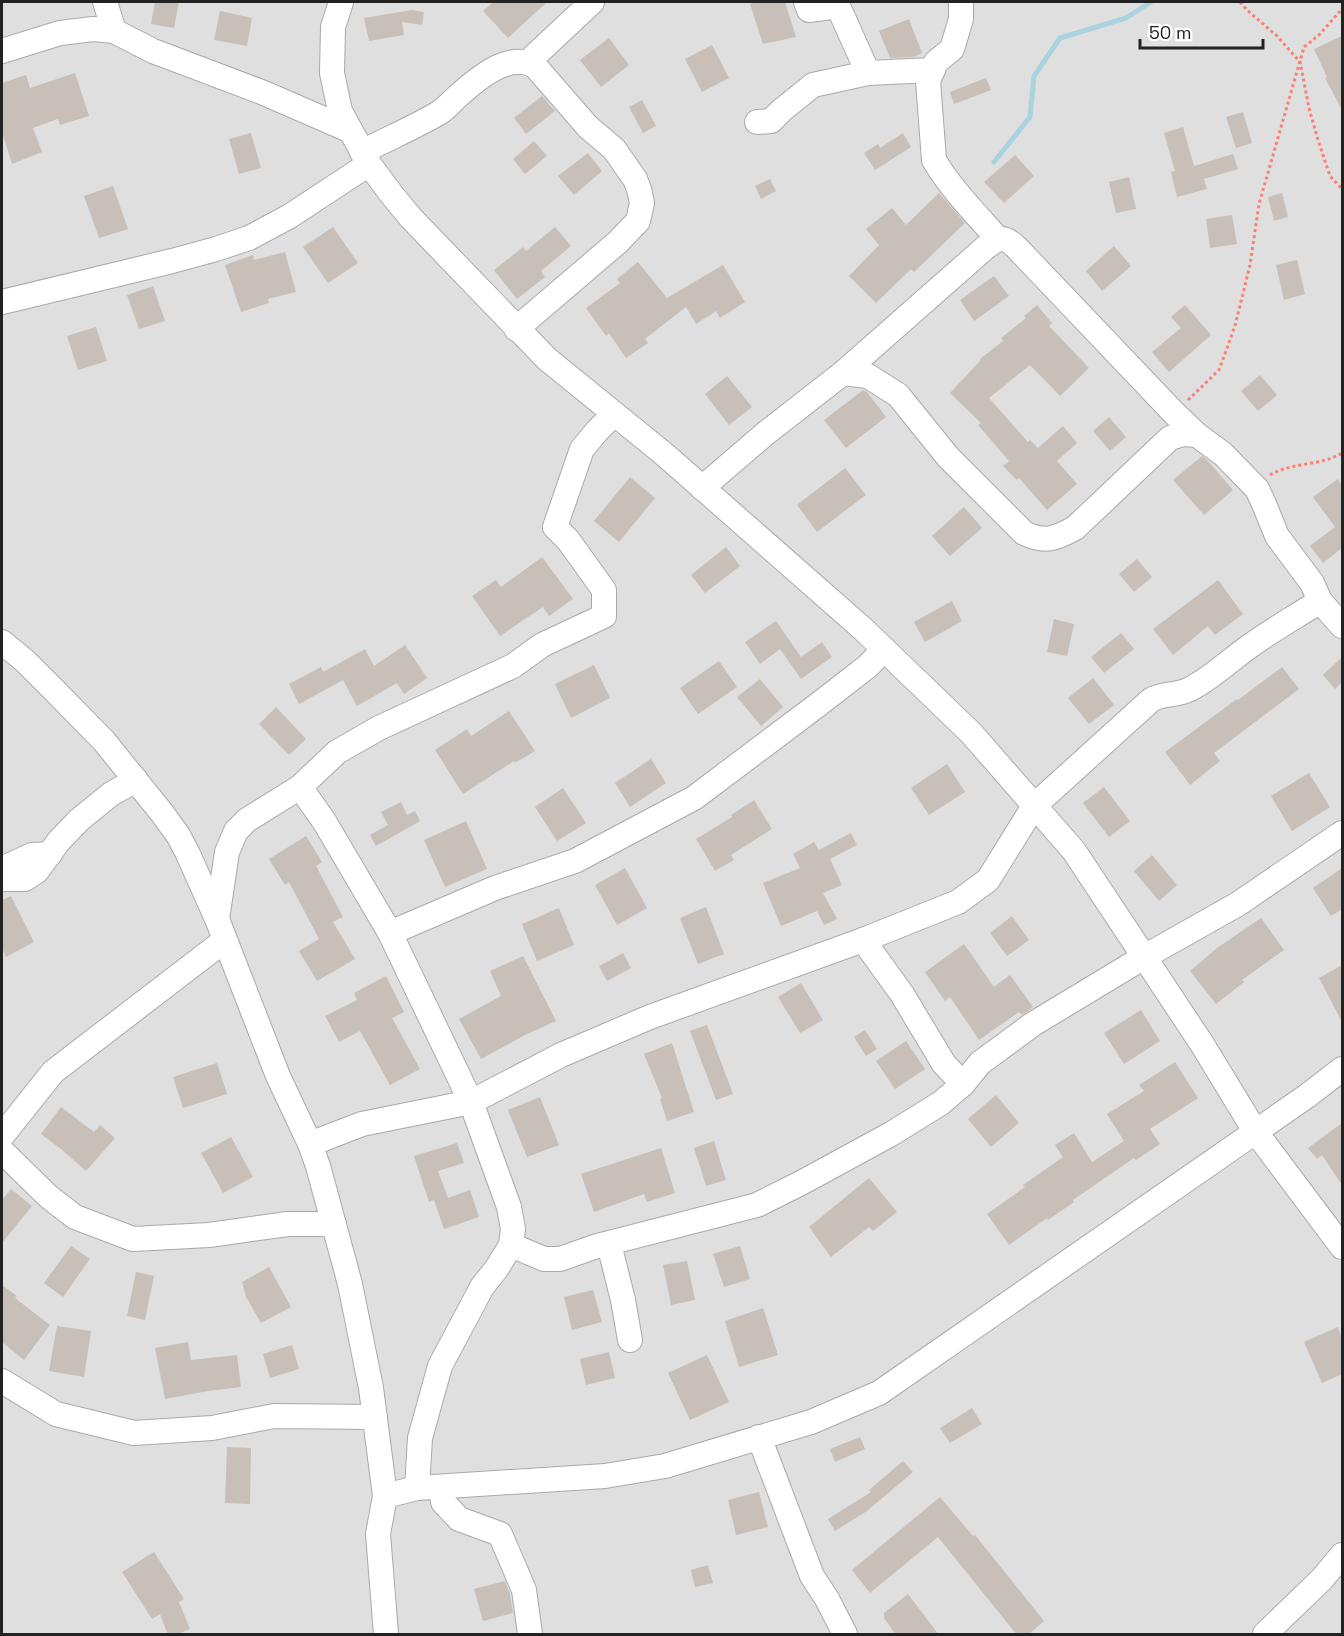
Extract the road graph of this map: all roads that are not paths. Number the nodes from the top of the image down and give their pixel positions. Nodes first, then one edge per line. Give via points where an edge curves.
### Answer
1 (105, 2) edge
2 (341, 2) edge
3 (592, 2) edge
4 (806, 2) edge
5 (961, 2) edge
6 (114, 31) junction
7 (2, 51) edge
8 (528, 62) junction
9 (933, 70) junction
10 (868, 73) junction
11 (757, 122) dead end
12 (350, 130) junction
13 (365, 158) junction
14 (998, 239) junction
15 (2, 302) edge
16 (516, 329) junction
17 (843, 373) junction
18 (614, 414) junction
19 (1197, 435) junction
20 (702, 488) junction
21 (1320, 601) junction
22 (1342, 626) edge
23 (2, 642) edge
24 (884, 649) junction
25 (136, 780) junction
26 (300, 787) junction
27 (1034, 806) junction
28 (1342, 833) edge
29 (50, 854) junction
30 (2, 867) edge
31 (2, 879) edge
32 (221, 930) junction
33 (390, 933) junction
34 (863, 940) junction
35 (1144, 957) junction
36 (1342, 1069) edge
37 (963, 1084) junction
38 (471, 1102) junction
39 (1255, 1131) junction
40 (2, 1136) edge
41 (310, 1144) junction
42 (2, 1151) edge
43 (334, 1224) junction
44 (609, 1244) junction
45 (511, 1245) junction
46 (1342, 1247) edge
47 (630, 1340) dead end
48 (2, 1381) edge
49 (375, 1417) junction
50 (759, 1437) junction
51 (441, 1486) junction
52 (417, 1488) junction
53 (385, 1496) junction
54 (1342, 1555) edge
55 (386, 1635) edge
56 (530, 1635) edge
57 (845, 1635) edge
58 (1264, 1635) edge

1 - 6 street
2 - 12 street via 333,27 332,73 340,111
3 - 8 street
4 - 10 street via 809,10 838,6
5 - 9 street via 961,19 952,49 936,62
6 - 7 street via 60,33
6 - 12 street via 153,51
8 - 13 street via 509,63 484,74 439,113
8 - 16 street via 588,127 614,149 635,179 642,203 638,221 618,242
9 - 10 street
9 - 14 street via 928,81 934,160
10 - 11 street via 813,85 771,121
12 - 13 street
13 - 15 street via 290,216 249,237 172,261
13 - 16 street via 411,218
14 - 17 street
14 - 19 street via 1016,247
16 - 18 street via 546,359
17 - 19 street via 868,376 898,395 948,457 1024,533 1045,540 1075,528 1170,438
17 - 20 street
18 - 20 street
18 - 26 street via 582,449 555,527 604,590 604,616 542,645 513,666 379,728 337,752
19 - 21 street via 1223,454 1257,489 1277,536 1312,583
20 - 24 street
21 - 22 street
21 - 27 street via 1209,678 1188,690 1151,700
23 - 25 street via 104,741
24 - 27 street via 970,733
24 - 33 street via 868,666 694,798 575,861 495,888
25 - 29 street via 79,820
25 - 32 street via 178,835
26 - 32 street via 236,831 227,852
26 - 33 street
27 - 34 street via 988,880 958,902
27 - 35 street via 1074,851
28 - 35 street via 1238,904
29 - 30 street via 32,855
29 - 31 street via 25,879
32 - 40 street via 53,1072
32 - 41 street via 278,1076
33 - 38 street
34 - 37 street via 902,994 944,1064
34 - 38 street via 650,1017 561,1055
35 - 37 street via 1033,1024 980,1063
35 - 39 street
36 - 39 street
37 - 44 street via 941,1103 891,1134 756,1205
38 - 41 street via 362,1124
38 - 45 street via 509,1207
39 - 46 street
39 - 50 street via 879,1393 812,1422
41 - 43 street
42 - 43 street via 75,1217 133,1239 209,1235 288,1224
43 - 49 street via 350,1284
44 - 45 street via 560,1259 544,1259
44 - 47 street
45 - 52 street via 470,1307 440,1366 420,1438
48 - 49 street via 56,1414 134,1433 213,1428 274,1416
49 - 53 street
50 - 51 street via 665,1466 615,1474
50 - 57 street via 812,1576
51 - 52 street
51 - 56 street via 443,1502 459,1519 500,1534 524,1590
52 - 53 street
53 - 55 street via 378,1534
54 - 58 street

